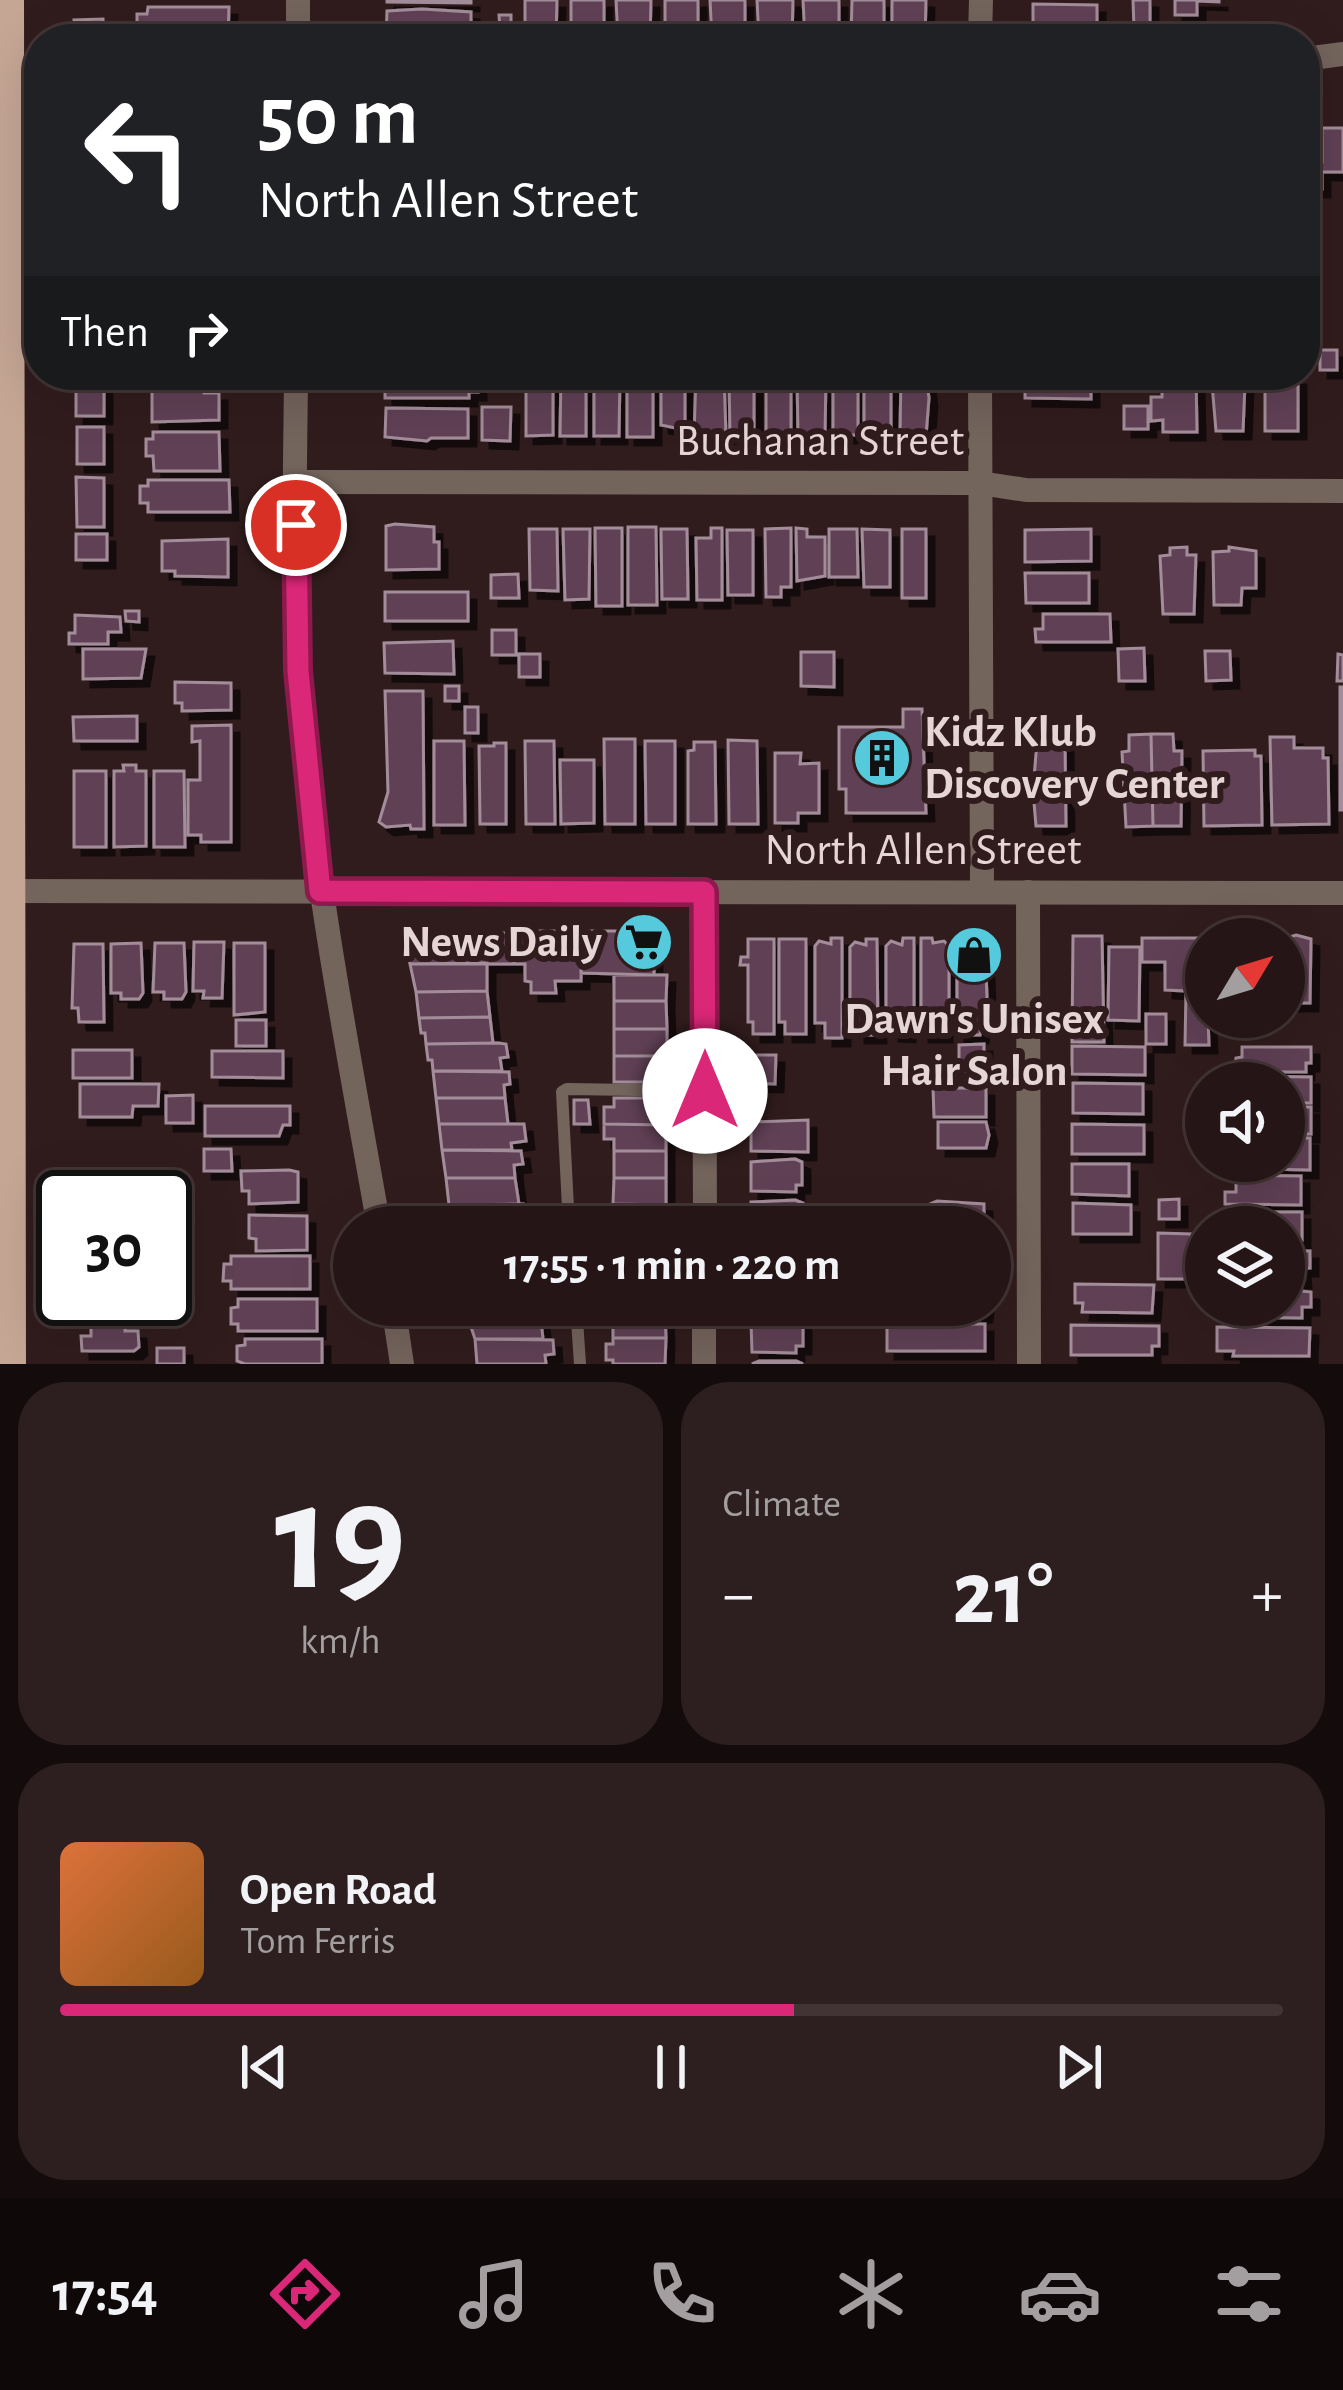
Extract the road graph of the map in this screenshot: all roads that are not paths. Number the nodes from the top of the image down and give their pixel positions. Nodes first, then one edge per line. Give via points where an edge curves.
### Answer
1 (9, 0) edge
2 (4, 264) edge
3 (296, 390) edge
4 (980, 390) edge
5 (295, 482) junction
6 (980, 483) junction
7 (1343, 490) edge
8 (4, 891) edge
9 (320, 891) junction
10 (704, 892) junction
11 (982, 892) junction
12 (1028, 892) junction
13 (1343, 893) edge
14 (705, 1091) junction
15 (375, 1206) edge
16 (568, 1206) edge
17 (705, 1206) edge
18 (396, 1326) edge
19 (577, 1326) edge
20 (704, 1326) edge
21 (10, 1364) edge
22 (401, 1364) edge
23 (580, 1364) edge
24 (704, 1364) edge
25 (1029, 1364) edge

1 - 2 main road
2 - 8 main road
3 - 5 street
4 - 6 street
5 - 6 street, Buchanan Street
5 - 9 street via 298,671
6 - 7 street, Buchanan Street via 1026,490
6 - 11 street
8 - 9 street, North Allen Street
8 - 21 main road
9 - 10 street, North Allen Street
9 - 15 street
10 - 11 street, North Allen Street
10 - 14 street
11 - 12 street, North Allen Street
12 - 13 street, North Allen Street
12 - 25 street
14 - 16 lane via 562,1092
14 - 17 street
18 - 22 street
19 - 23 lane
20 - 24 street

